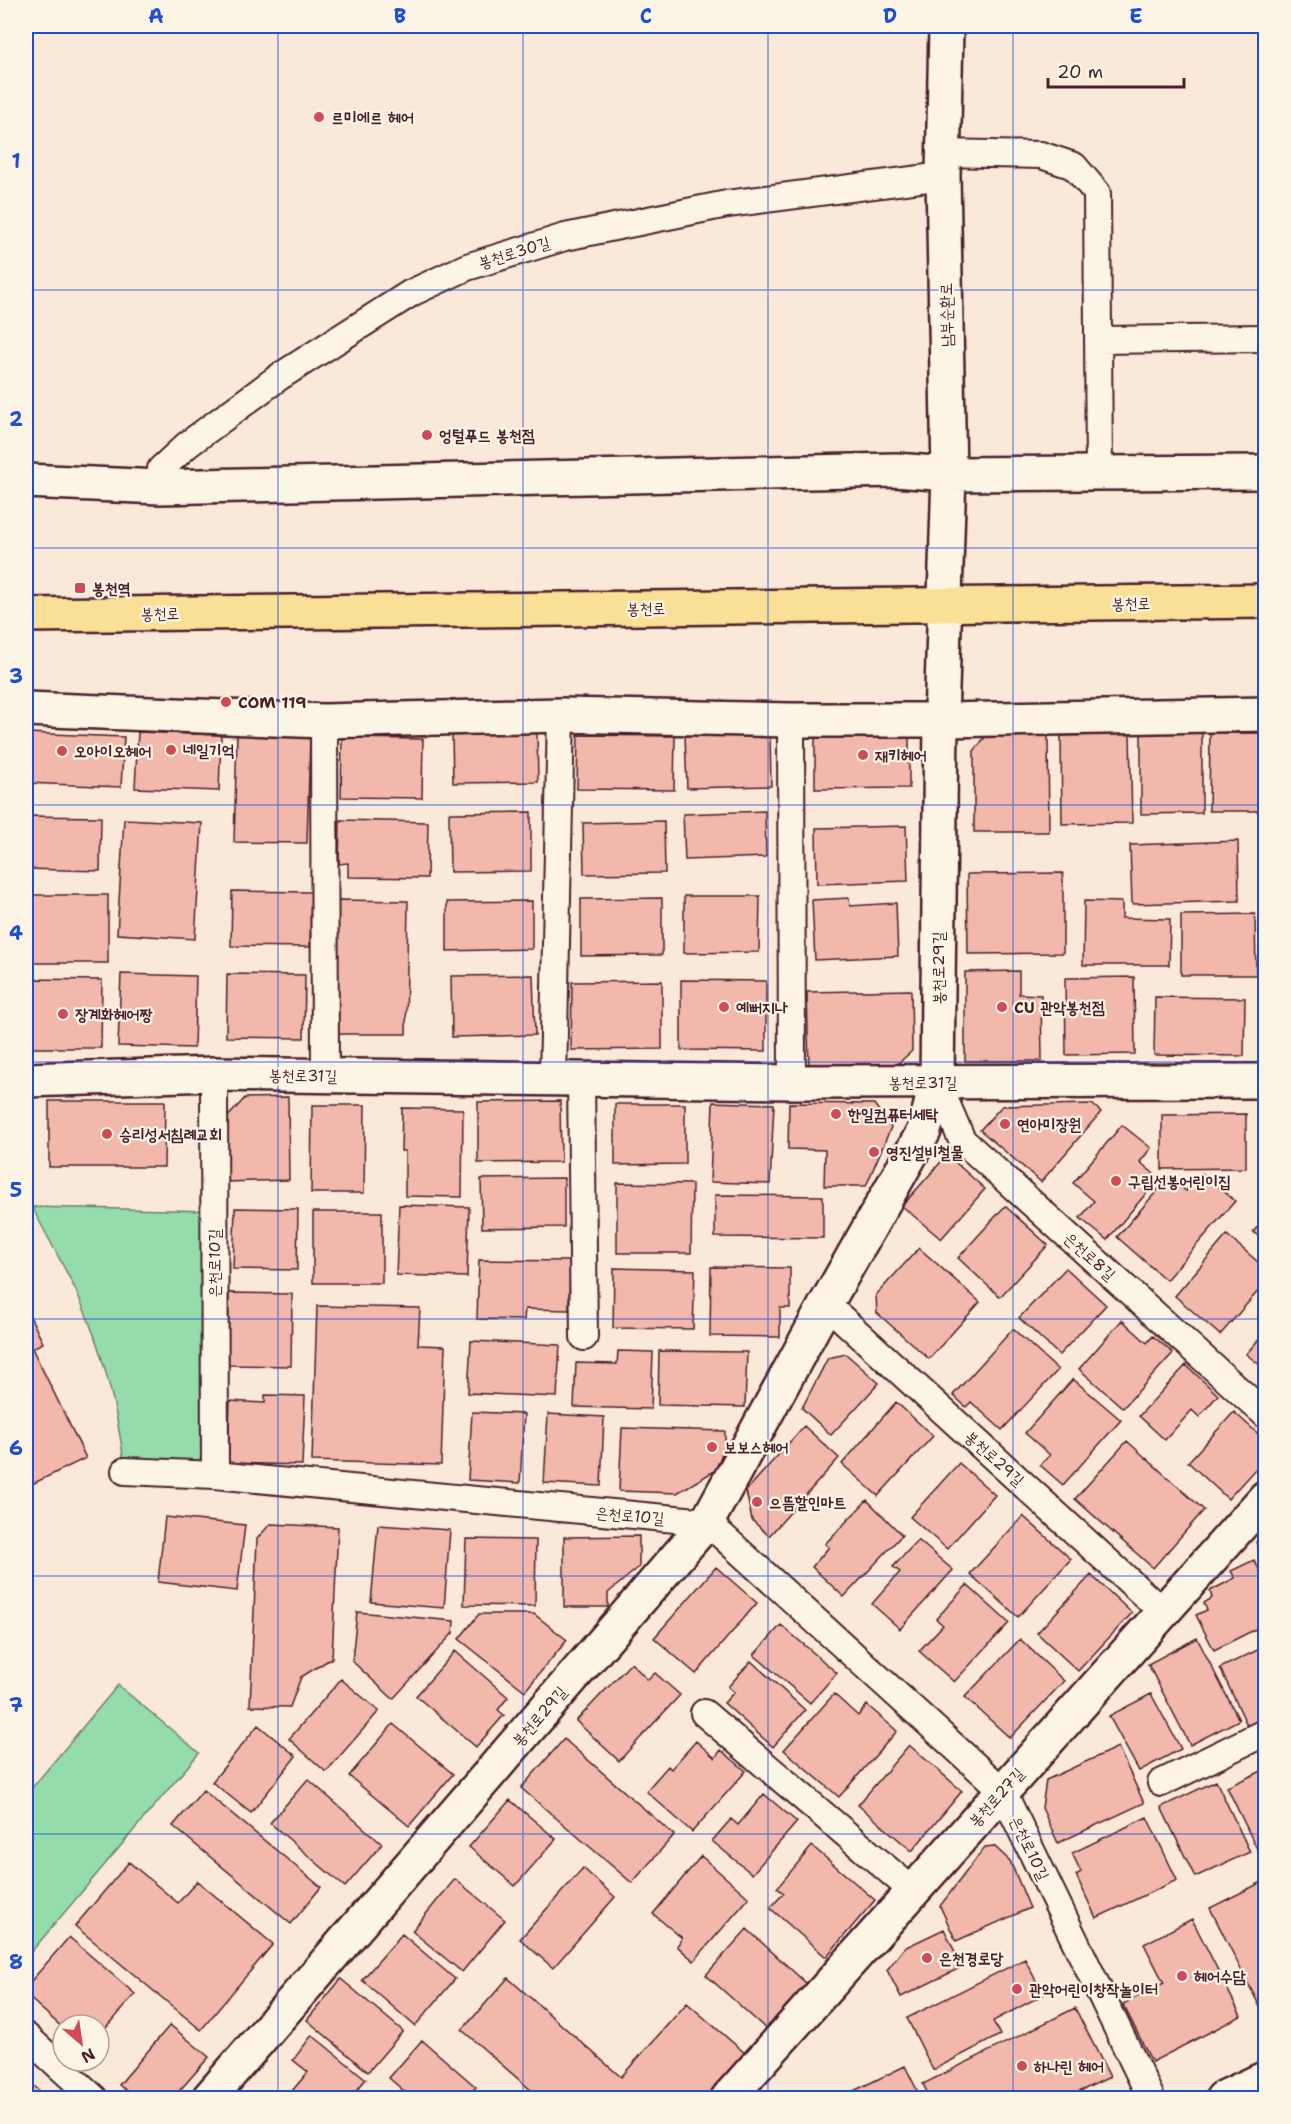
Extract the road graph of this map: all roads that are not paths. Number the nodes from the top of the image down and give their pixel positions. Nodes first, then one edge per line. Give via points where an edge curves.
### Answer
1 (946, 26) edge
2 (943, 165) junction
3 (1266, 338) edge
4 (1098, 340) junction
5 (1266, 472) edge
6 (1099, 473) junction
7 (950, 474) junction
8 (26, 481) edge
9 (160, 487) junction
10 (1266, 601) edge
11 (945, 605) junction
12 (26, 615) edge
13 (26, 709) edge
14 (1266, 714) edge
15 (561, 715) junction
16 (791, 720) junction
17 (941, 720) junction
18 (324, 721) junction
19 (213, 1074) junction
20 (325, 1076) junction
21 (567, 1079) junction
22 (26, 1080) edge
23 (1266, 1081) edge
24 (792, 1082) junction
25 (938, 1082) junction
26 (826, 1304) junction
27 (584, 1337) dead end
28 (1266, 1415) edge
29 (125, 1471) dead end
30 (215, 1475) junction
31 (1266, 1497) edge
32 (707, 1522) junction
33 (1164, 1613) junction
34 (704, 1713) dead end
35 (1266, 1732) edge
36 (1161, 1783) dead end
37 (1002, 1790) junction
38 (913, 1891) junction
39 (26, 2036) edge
40 (1266, 2078) edge
41 (94, 2098) edge
42 (209, 2098) edge
43 (728, 2098) edge
44 (1151, 2098) edge
45 (1223, 2098) edge

1 - 2 street, 남부순환로
2 - 4 lane, 봉천로30길 via 1041,155 1074,166 1082,175 1096,193
2 - 7 street, 남부순환로
2 - 9 lane, 봉천로30길 via 566,237 467,267 411,293 279,377 161,468
3 - 4 lane
4 - 6 lane, 봉천로30길
5 - 6 street
6 - 7 street
7 - 9 street via 883,471
7 - 11 street, 남부순환로
8 - 9 street
10 - 11 main road, 봉천로
11 - 12 main road, 봉천로
11 - 17 street, 봉천로29길
13 - 18 street
14 - 17 street
15 - 16 street
15 - 18 street
15 - 21 lane
16 - 17 street
16 - 24 lane
17 - 25 street, 봉천로29길
18 - 20 lane
19 - 20 street, 봉천로31길
19 - 22 street, 봉천로31길
19 - 30 lane, 은천로10길
20 - 21 street, 봉천로31길
21 - 24 street, 봉천로31길
21 - 27 lane
23 - 25 street, 봉천로31길
24 - 25 street, 봉천로31길
25 - 26 street, 봉천로29길 via 924,1131
25 - 28 lane, 은천로8길 via 962,1140
26 - 32 street, 봉천로29길
26 - 33 lane, 봉천로29길
29 - 30 lane
30 - 32 lane, 은천로10길
31 - 33 street, 봉천로27길
32 - 37 lane, 은천로10길
32 - 42 street, 봉천로29길
33 - 37 street, 봉천로27길
34 - 38 lane
35 - 36 lane
37 - 38 street, 봉천로27길
37 - 44 lane, 은천로10길
38 - 43 street, 봉천로27길
39 - 41 lane
40 - 45 street

